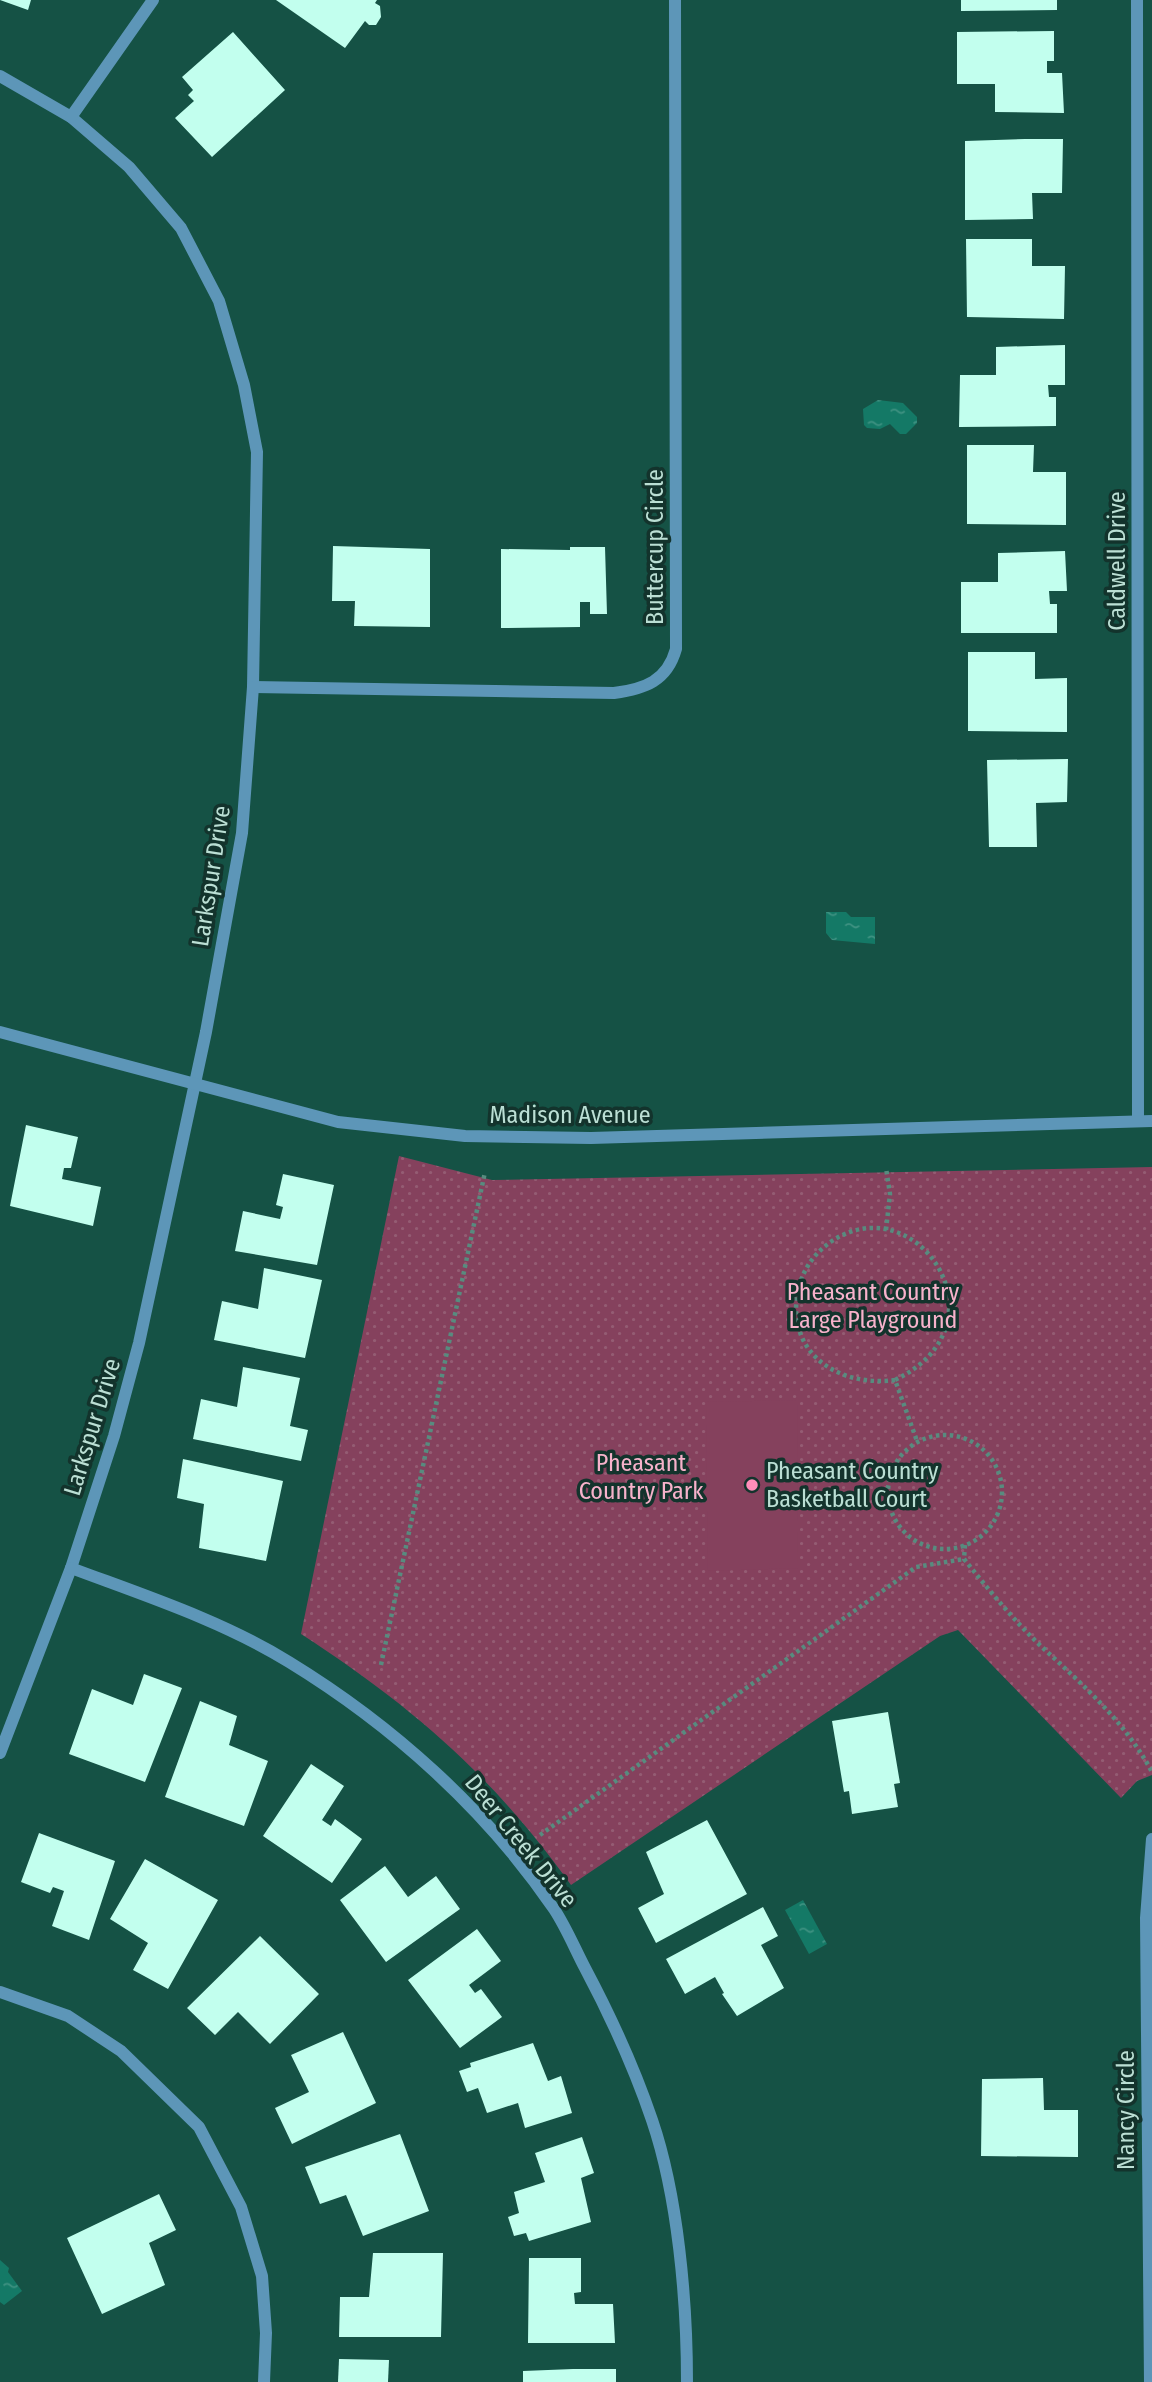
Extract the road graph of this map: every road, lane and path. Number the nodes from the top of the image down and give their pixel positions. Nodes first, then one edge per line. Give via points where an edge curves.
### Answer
1 (153, 0) edge
2 (675, 0) edge
3 (1137, 0) edge
4 (0, 76) edge
5 (71, 117) junction
6 (1138, 222) junction
7 (1152, 222) edge
8 (1138, 667) junction
9 (1152, 667) edge
10 (253, 687) junction
11 (0, 1031) edge
12 (195, 1085) junction
13 (1138, 1121) junction
14 (1152, 1121) edge
15 (886, 1168) dead end
16 (485, 1172) dead end
17 (886, 1230) junction
18 (895, 1380) junction
19 (917, 1441) junction
20 (965, 1545) junction
21 (964, 1559) junction
22 (71, 1568) junction
23 (381, 1665) dead end
24 (0, 1753) edge
25 (1152, 1772) edge
26 (540, 1835) dead end
27 (1152, 1839) edge
28 (0, 1992) edge
29 (1150, 2248) edge
30 (264, 2382) edge
31 (687, 2382) edge
32 (1150, 2382) edge

1 - 5 street
2 - 10 street, Buttercup Circle via 676,649 672,663 653,684 614,693
3 - 6 street, Caldwell Drive
4 - 5 street, Larkspur Drive
5 - 10 street, Larkspur Drive via 130,167 181,228 219,301 244,385 257,452
6 - 7 street
6 - 8 street, Caldwell Drive
8 - 9 street
8 - 13 street, Caldwell Drive
10 - 12 street, Larkspur Drive via 242,834
11 - 12 street, Madison Avenue
12 - 13 street, Madison Avenue via 338,1122 465,1136 591,1138
12 - 22 street, Larkspur Drive via 139,1343
13 - 14 street, Madison Avenue
15 - 17 path via 890,1194
16 - 23 path
17 - 18 path via 917,1243 936,1262 950,1308 934,1353 916,1370
17 - 18 path via 842,1235 820,1249 804,1271 797,1296 798,1323 808,1347 826,1367 871,1383
18 - 19 path
19 - 20 path via 892,1471 890,1509 914,1540 939,1548
19 - 20 path via 955,1435 974,1442 999,1472 1002,1494 993,1523
20 - 21 path
21 - 25 path via 997,1600 1116,1720
21 - 26 path via 916,1567
22 - 24 street, Larkspur Drive
22 - 31 street, Deer Creek Drive via 225,1629 287,1661 349,1702 440,1774 500,1840 554,1910 614,2021 653,2122 675,2221
27 - 29 street, Nancy Circle via 1146,1917
28 - 30 street via 68,2016 121,2051 199,2127 241,2207 262,2276
29 - 32 street, Nancy Circle

